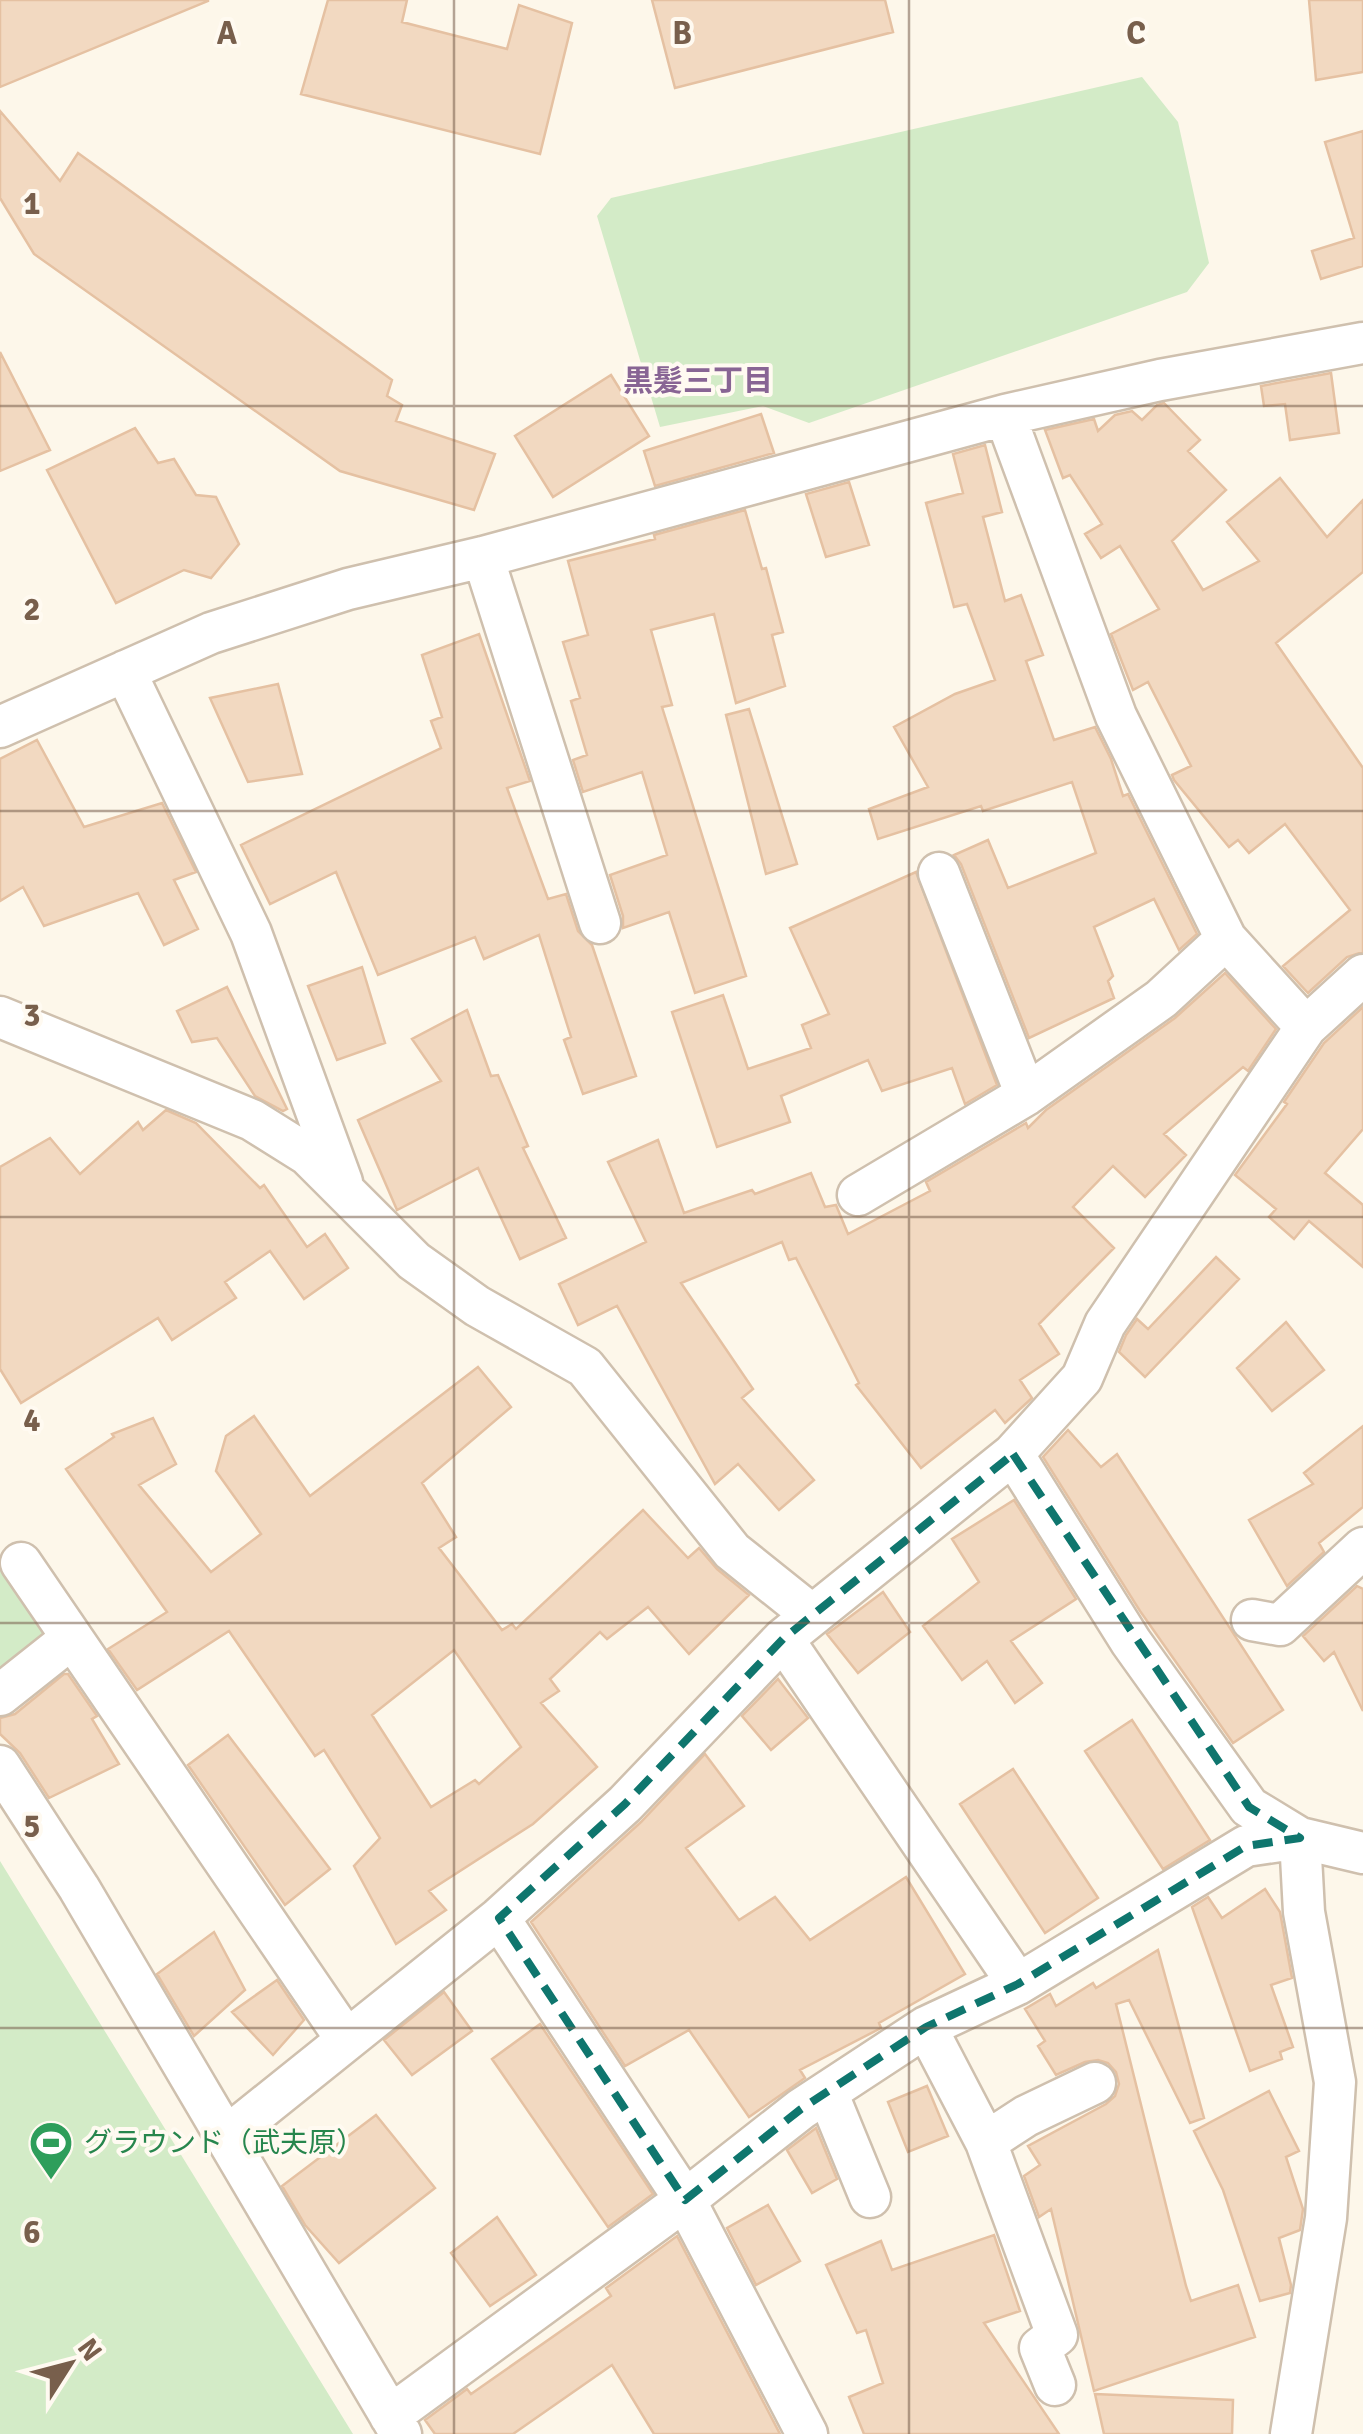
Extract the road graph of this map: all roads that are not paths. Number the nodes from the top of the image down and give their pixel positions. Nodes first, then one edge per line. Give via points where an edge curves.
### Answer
1 (1363, 343) edge
2 (1005, 415) junction
3 (484, 557) junction
4 (125, 671) junction
5 (0, 727) edge
6 (940, 874) dead end
7 (600, 923) dead end
8 (1226, 939) junction
9 (1363, 975) edge
10 (0, 1017) edge
11 (1306, 1027) junction
12 (1026, 1095) junction
13 (346, 1194) junction
14 (858, 1195) dead end
15 (1013, 1454) junction
16 (1363, 1548) edge
17 (21, 1563) dead end
18 (1252, 1620) dead end
19 (797, 1627) junction
20 (72, 1638) junction
21 (0, 1695) edge
22 (0, 1766) edge
23 (1300, 1838) junction
24 (1363, 1853) edge
25 (499, 1918) junction
26 (1018, 1984) junction
27 (926, 2028) junction
28 (346, 2040) junction
29 (1096, 2082) dead end
30 (828, 2092) junction
31 (226, 2137) junction
32 (986, 2142) junction
33 (870, 2196) dead end
34 (685, 2200) junction
35 (1054, 2385) dead end
36 (396, 2425) edge
37 (807, 2434) edge
38 (1291, 2434) edge

1 - 2 street
2 - 3 street
2 - 8 street via 1116,716
3 - 4 street via 348,589 211,634
3 - 7 street
4 - 5 street
4 - 13 street via 251,933
6 - 12 street
8 - 11 street
8 - 12 street via 1162,1000
9 - 11 street
10 - 13 street via 252,1120 308,1155
11 - 15 street via 1105,1324 1082,1378
12 - 14 street
13 - 19 street via 414,1261 477,1306 585,1367
15 - 19 street
15 - 23 street via 1131,1642 1248,1807
16 - 18 street via 1280,1624
17 - 20 street
19 - 25 street via 625,1804
19 - 26 street
20 - 21 street
20 - 28 street
22 - 31 street
23 - 24 street
23 - 26 street via 1246,1846
23 - 38 street via 1304,1912 1335,2082 1326,2218
25 - 28 street
25 - 34 street
26 - 27 street
27 - 30 street
27 - 32 street
28 - 31 street
29 - 32 street
30 - 33 street
30 - 34 street
31 - 36 street
32 - 35 street via 1057,2335 1040,2348
34 - 36 street
34 - 37 street

